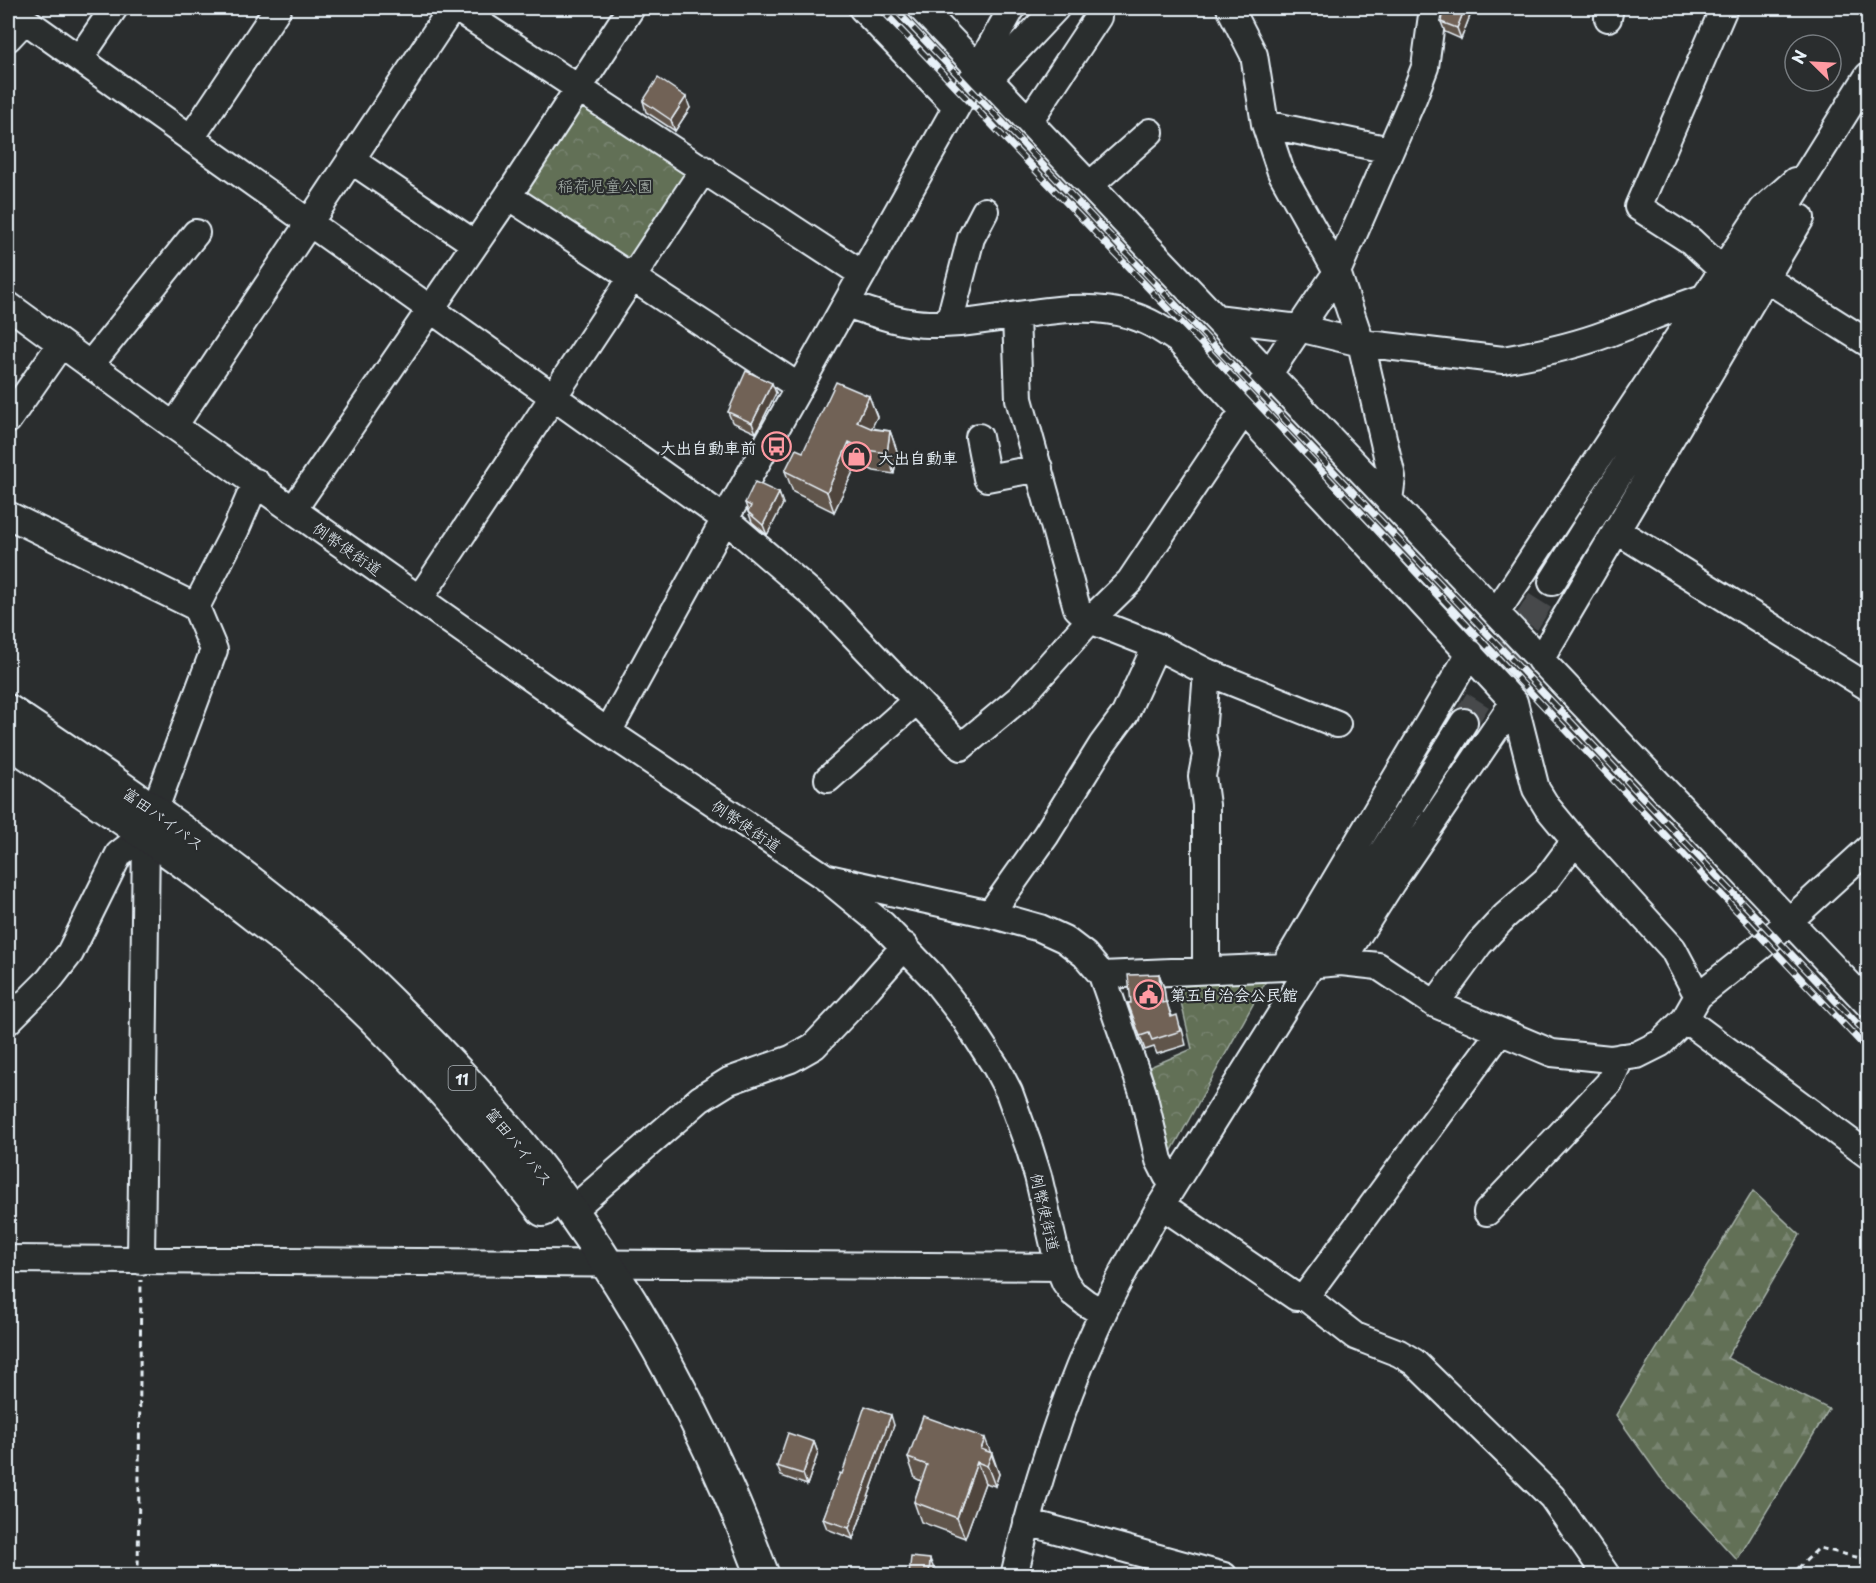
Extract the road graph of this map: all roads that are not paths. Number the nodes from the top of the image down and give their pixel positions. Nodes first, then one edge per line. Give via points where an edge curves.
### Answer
1 (114, 8) edge
2 (278, 8) edge
3 (454, 8) edge
4 (631, 8) edge
5 (862, 8) edge
6 (1012, 8) edge
7 (1056, 8) edge
8 (1230, 8) edge
9 (1433, 8) edge
10 (1724, 8) edge
11 (933, 12) edge
12 (16, 14) edge
13 (1098, 17) dead end
14 (8, 39) edge
15 (80, 58) junction
16 (983, 73) junction
17 (1869, 76) edge
18 (577, 88) junction
19 (956, 106) junction
20 (1029, 122) junction
21 (1266, 124) junction
22 (1150, 132) dead end
23 (191, 138) junction
24 (1390, 150) junction
25 (351, 160) junction
26 (1811, 167) junction
27 (704, 169) junction
28 (1090, 185) junction
29 (508, 196) junction
30 (985, 211) dead end
31 (310, 222) junction
32 (196, 233) dead end
33 (475, 244) junction
34 (1723, 271) junction
35 (1337, 272) junction
36 (862, 274) junction
37 (630, 278) junction
38 (1765, 278) junction
39 (1706, 297) junction
40 (846, 304) junction
41 (8, 305) edge
42 (430, 309) junction
43 (1016, 316) junction
44 (1216, 318) junction
45 (949, 323) junction
46 (1299, 328) junction
47 (1361, 343) junction
48 (61, 344) junction
49 (1869, 344) edge
50 (90, 365) junction
51 (1268, 374) junction
52 (799, 387) junction
53 (552, 396) junction
54 (1244, 409) junction
55 (8, 420) edge
56 (174, 426) junction
57 (979, 437) dead end
58 (1039, 468) junction
59 (256, 482) junction
60 (1389, 501) junction
61 (293, 510) junction
62 (8, 515) edge
63 (725, 519) junction
64 (1616, 530) junction
65 (1552, 582) tunnel mouth
66 (420, 598) junction
67 (196, 607) junction
68 (1496, 614) junction
69 (1090, 620) junction
70 (1155, 646) junction
71 (1470, 653) junction
72 (1540, 660) junction
73 (1207, 672) junction
74 (1869, 687) edge
75 (916, 701) junction
76 (1514, 702) junction
77 (8, 711) edge
78 (1464, 722) tunnel mouth
79 (1337, 724) dead end
80 (608, 732) junction
81 (8, 740) edge
82 (828, 779) dead end
83 (151, 822) junction
84 (1575, 841) junction
85 (1869, 849) edge
86 (825, 877) junction
87 (990, 914) junction
88 (1789, 921) junction
89 (905, 946) junction
90 (1341, 962) junction
91 (1314, 964) junction
92 (1284, 967) junction
93 (1206, 969) junction
94 (1102, 975) junction
95 (1698, 996) junction
96 (1435, 1004) junction
97 (1869, 1004) edge
98 (1685, 1019) junction
99 (8, 1021) edge
100 (1500, 1032) junction
101 (1621, 1057) junction
102 (1869, 1155) edge
103 (1174, 1183) junction
104 (1161, 1205) junction
105 (571, 1211) junction
106 (1487, 1212) dead end
107 (8, 1259) edge
108 (141, 1261) junction
109 (596, 1265) junction
110 (1059, 1267) junction
111 (1305, 1297) junction
112 (1103, 1313) junction
113 (1027, 1521) junction
114 (742, 1575) edge
115 (763, 1575) edge
116 (1014, 1575) edge
117 (1224, 1575) edge
118 (1606, 1575) edge

1 - 15 street
2 - 23 street
3 - 18 street
3 - 25 street
4 - 18 street
5 - 19 street
6 - 16 street
7 - 16 street
8 - 21 street via 1254,55
9 - 24 street via 1425,67
10 - 34 street via 1638,207 1691,241
11 - 16 street
12 - 14 street
12 - 15 street
13 - 20 street
15 - 23 street
16 - 19 street
16 - 20 street
17 - 26 street
18 - 27 street
18 - 29 street
19 - 36 street
20 - 28 street
21 - 24 street
21 - 35 street via 1281,172
22 - 28 street
23 - 31 street
24 - 35 street
25 - 31 street
25 - 33 street
26 - 34 street via 1763,209
26 - 38 street via 1802,216
26 - 65 street
27 - 36 street
27 - 37 street
28 - 44 street
29 - 33 street
29 - 37 street
30 - 45 street via 971,238
31 - 42 street
31 - 56 street
32 - 50 street
33 - 42 street
34 - 39 street
35 - 46 street
35 - 47 street
36 - 40 street
37 - 52 street
37 - 53 street
38 - 49 street
38 - 64 street
39 - 47 street via 1604,335 1503,360
39 - 68 street
40 - 45 street via 899,320
40 - 52 street
41 - 48 street, 例幣使街道
42 - 53 street
42 - 61 street
43 - 45 street
43 - 54 street via 1098,310 1147,321 1178,340
43 - 58 street via 1019,399
44 - 46 street
44 - 51 street
46 - 47 street
46 - 51 street
47 - 60 street via 1392,477
48 - 50 street, 例幣使街道
48 - 55 street
50 - 56 street, 例幣使街道
51 - 54 street
51 - 60 street
52 - 63 street
53 - 63 street
53 - 66 street
54 - 69 street via 1130,581
54 - 71 street
56 - 59 street, 例幣使街道
57 - 58 street via 987,478
58 - 69 street via 1077,608
59 - 61 street, 例幣使街道
59 - 67 street
60 - 68 street
61 - 66 street, 例幣使街道
62 - 67 street
63 - 75 street via 825,605
63 - 80 street
64 - 72 street
64 - 74 street
66 - 80 street, 例幣使街道
67 - 83 street via 214,650
68 - 72 street
69 - 70 street
69 - 75 street via 1021,697 961,747
70 - 73 street
70 - 87 street via 1125,714
71 - 76 street
71 - 92 street
72 - 88 street
73 - 79 street
73 - 93 street via 1202,735 1206,755 1202,776 1206,805
75 - 82 street
76 - 84 street via 1536,789
76 - 90 street
77 - 83 main road, 富田バイパス / 11
78 - 91 street
80 - 86 street, 例幣使街道
81 - 83 main road, 富田バイパス / 11
83 - 99 street via 119,854 70,953
83 - 105 main road, 富田バイパス / 11 via 239,873 376,989 500,1120
83 - 108 street
83 - 109 main road, 富田バイパス / 11 via 225,892 315,963 417,1060
84 - 95 street via 1673,949
84 - 96 street via 1546,880 1479,944
85 - 88 street
86 - 87 street
86 - 89 street, 例幣使街道
87 - 94 street via 1065,939
88 - 95 street
88 - 97 street
89 - 105 street via 814,1046 791,1059 729,1080 700,1100
89 - 110 street, 例幣使街道 via 965,1019 1009,1092 1038,1176
90 - 91 street
90 - 96 street via 1378,966
91 - 92 street
91 - 103 street
92 - 93 street
93 - 94 street
94 - 103 street via 1143,1094 1159,1160
95 - 98 street
96 - 100 street
98 - 101 street via 1661,1043 1636,1055
98 - 102 street
100 - 101 street via 1552,1053
100 - 111 street
101 - 106 street via 1609,1083
103 - 104 street
104 - 111 street via 1296,1297
104 - 112 street
105 - 109 main road, 富田バイパス / 11
107 - 108 street
108 - 109 street
109 - 110 street
109 - 114 main road, 富田バイパス / 11 via 726,1528
109 - 115 main road, 富田バイパス / 11 via 646,1329 705,1439
110 - 112 street, 例幣使街道 via 1073,1293
111 - 118 street via 1355,1336 1414,1362 1551,1497
112 - 113 street via 1057,1423
113 - 116 street
113 - 117 street

